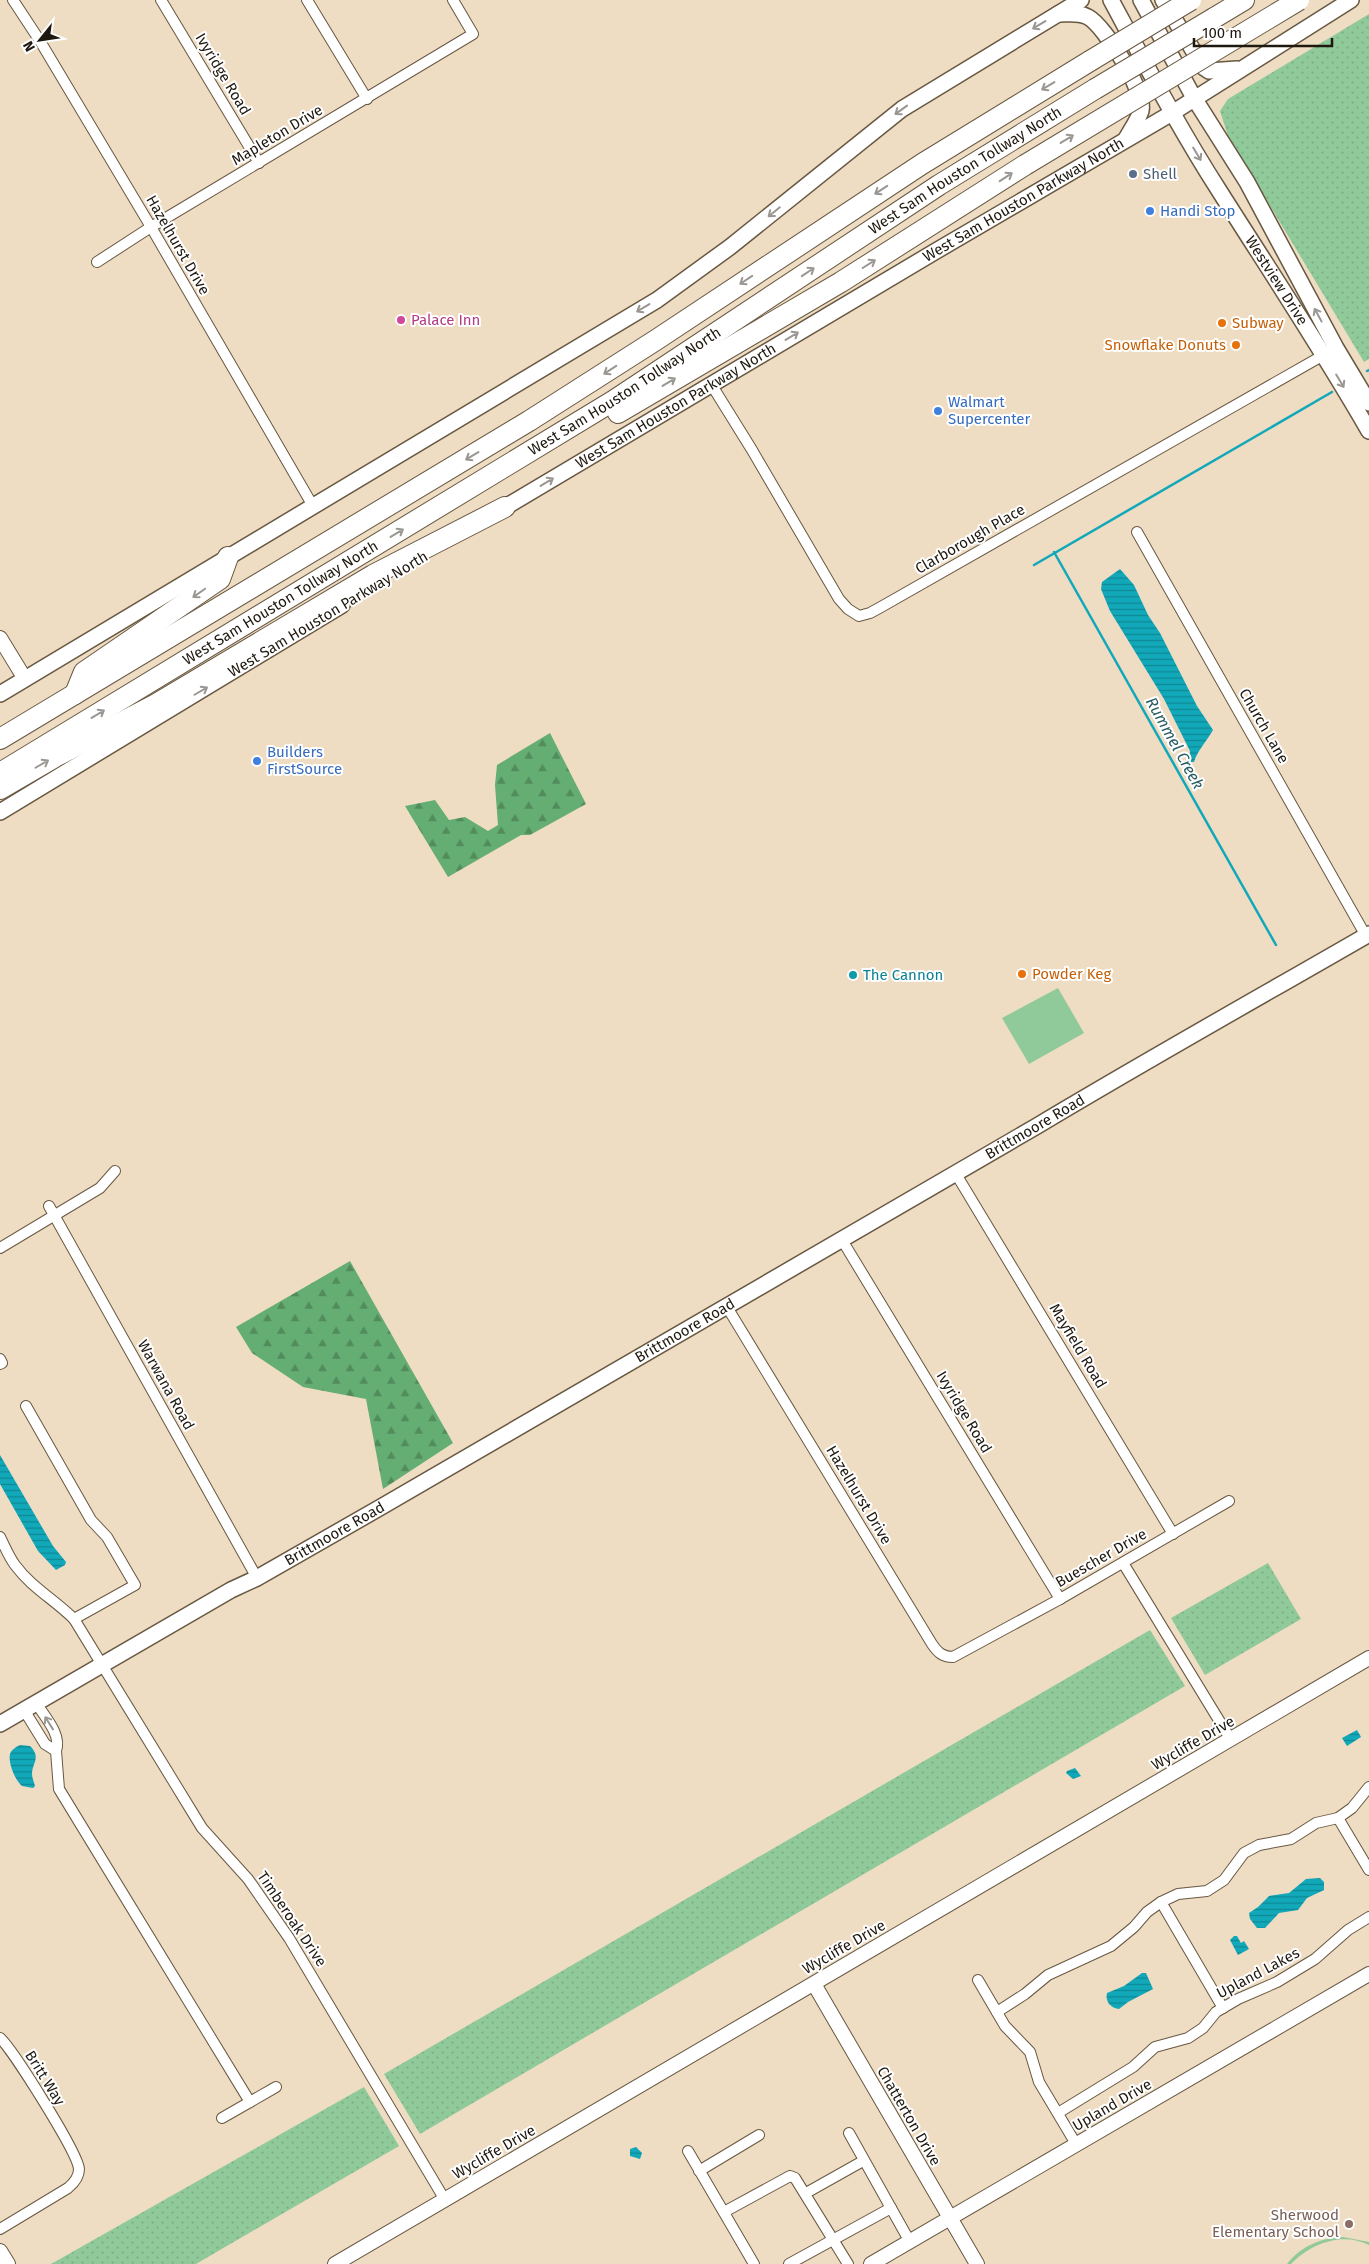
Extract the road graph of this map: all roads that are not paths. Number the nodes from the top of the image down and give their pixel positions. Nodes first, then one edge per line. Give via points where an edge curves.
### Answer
1 (13, 0) edge
2 (161, 0) edge
3 (307, 0) edge
4 (453, 0) edge
5 (1069, 0) edge
6 (1081, 0) edge
7 (1111, 0) edge
8 (1140, 0) edge
9 (1163, 0) edge
10 (1191, 0) edge
11 (1244, 0) edge
12 (1299, 0) edge
13 (1352, 0) edge
14 (1058, 14) junction
15 (1241, 68) junction
16 (1194, 98) junction
17 (367, 99) junction
18 (1172, 113) junction
19 (1126, 138) junction
20 (259, 163) junction
21 (151, 227) junction
22 (97, 262) dead end
23 (1330, 351) junction
24 (711, 384) junction
25 (1369, 403) edge
26 (1369, 431) edge
27 (314, 506) junction
28 (505, 507) junction
29 (428, 515) junction
30 (1137, 532) dead end
31 (228, 557) junction
32 (0, 638) edge
33 (25, 679) junction
34 (0, 694) edge
35 (75, 694) junction
36 (0, 739) edge
37 (0, 773) edge
38 (0, 789) edge
39 (0, 812) edge
40 (1368, 935) edge
41 (115, 1171) dead end
42 (956, 1174) junction
43 (49, 1206) dead end
44 (54, 1217) junction
45 (842, 1240) junction
46 (0, 1248) edge
47 (727, 1307) junction
48 (0, 1358) edge
49 (0, 1364) edge
50 (26, 1406) dead end
51 (1229, 1501) dead end
52 (1173, 1534) junction
53 (0, 1538) edge
54 (1123, 1563) junction
55 (257, 1578) junction
56 (1060, 1599) junction
57 (74, 1619) junction
58 (986, 1638) joint
59 (1369, 1658) edge
60 (102, 1665) junction
61 (30, 1707) junction
62 (0, 1724) edge
63 (1231, 1740) junction
64 (56, 1751) junction
65 (1369, 1787) edge
66 (1338, 1818) junction
67 (1369, 1870) edge
68 (1161, 1902) junction
69 (1369, 1917) edge
70 (1369, 1974) edge
71 (978, 1980) dead end
72 (814, 1984) junction
73 (1223, 2008) junction
74 (997, 2012) junction
75 (0, 2038) edge
76 (276, 2087) dead end
77 (250, 2102) junction
78 (1058, 2113) junction
79 (222, 2118) dead end
80 (849, 2133) dead end
81 (759, 2135) dead end
82 (1076, 2144) junction
83 (688, 2151) dead end
84 (863, 2161) junction
85 (699, 2171) junction
86 (806, 2192) junction
87 (444, 2200) junction
88 (890, 2208) junction
89 (724, 2212) junction
90 (950, 2218) junction
91 (0, 2229) edge
92 (833, 2239) junction
93 (910, 2242) junction
94 (0, 2251) edge
95 (8, 2264) edge
96 (335, 2264) edge
97 (754, 2264) edge
98 (789, 2264) edge
99 (848, 2264) edge
100 (871, 2264) edge
101 (977, 2264) edge

1 - 21 street, Hazelhurst Drive
2 - 20 street, Ivyridge Road
3 - 17 street
4 - 17 street, Mapleton Drive via 473,34
5 - 14 main road
6 - 14 main road
7 - 18 main road, Westview Drive
8 - 16 main road, Westview Drive
9 - 15 main road via 1203,67 1209,71
10 -> 35 highway, West Sam Houston Tollway North, bridge via 908,173 537,416
29 -> 11 highway, West Sam Houston Tollway North, bridge via 613,401 939,185
29 -> 12 highway, bridge via 462,506 544,459 841,282 1026,165
13 - 15 main road, West Sam Houston Parkway North
14 - 19 main road via 1089,17 1104,30 1137,88 1141,112
14 -> 27 main road via 902,109 730,247 657,300
15 - 16 main road, West Sam Houston Parkway North
16 - 18 main road, West Sam Houston Parkway North
23 -> 16 main road, Westview Drive via 1246,182
17 - 20 street, Mapleton Drive
18 - 19 main road, West Sam Houston Parkway North
18 -> 23 main road, Westview Drive via 1220,192
24 -> 19 main road, West Sam Houston Parkway North
20 - 21 street, Mapleton Drive
21 - 22 street, Mapleton Drive
21 - 27 street, Hazelhurst Drive
23 - 24 street, Clarborough Place via 881,607 859,616 839,599
23 - 25 main road, Westview Drive
23 -> 26 main road, Westview Drive
28 -> 24 main road, West Sam Houston Parkway North
27 - 31 main road
38 -> 28 highway via 156,704 373,575
39 -> 28 main road, West Sam Houston Parkway North
37 -> 29 highway, West Sam Houston Tollway North
30 - 40 street, Church Lane
31 - 33 main road
31 -> 35 highway via 220,579 84,672
32 - 33 street
33 - 34 main road
35 - 36 highway, West Sam Houston Tollway North
40 - 42 main road, Brittmoore Road via 1133,1068
41 - 44 street via 100,1188
42 - 45 main road, Brittmoore Road
42 - 52 street, Mayfield Road
43 - 44 street, Warwana Road
44 - 46 street
44 - 55 street, Warwana Road
45 - 47 main road, Brittmoore Road
45 - 56 street, Ivyridge Road
47 - 55 main road, Brittmoore Road
47 - 58 street, Hazelhurst Drive via 938,1653 953,1657
48 - 49 street
50 - 57 street via 91,1520 108,1537 135,1585
51 - 52 street, Buescher Drive
52 - 54 street, Buescher Drive
53 - 57 street, Timberoak Drive via 15,1565
54 - 56 street, Buescher Drive
54 - 63 street
55 - 60 main road, Brittmoore Road
56 - 58 street, Buescher Drive
57 - 60 street, Timberoak Drive
59 - 63 street, Wycliffe Drive
60 - 61 main road, Brittmoore Road
60 - 87 street, Timberoak Drive via 202,1828 248,1879 289,1938
61 - 62 main road, Brittmoore Road
61 - 64 street via 45,1744
64 -> 61 street via 57,1737
63 - 72 street, Wycliffe Drive
64 - 77 street via 59,1789
65 - 66 street via 1352,1808
66 - 67 street
66 - 68 street via 1316,1824 1291,1839 1259,1845 1244,1854 1224,1880 1207,1891 1178,1894
68 - 73 street
68 - 74 street via 1111,1946 1048,1975
69 - 73 street, Upland Lakes via 1314,1959 1277,1982
70 - 82 street, Upland Drive
71 - 74 street
72 - 87 street, Wycliffe Drive
72 - 90 street, Chatterton Drive
73 - 78 street, Upland Lakes via 1188,2038 1155,2047 1132,2067
74 - 78 street via 1005,2026 1030,2052 1039,2082
75 - 91 street, Britt Way via 16,2058 79,2167 77,2179 68,2188
76 - 77 street
77 - 79 street
78 - 82 street
80 - 84 street
81 - 85 street
82 - 90 street, Upland Drive
83 - 85 street
84 - 86 street
84 - 88 street
85 - 89 street
86 - 89 street via 790,2176
86 - 92 street
87 - 96 street, Wycliffe Drive
88 - 92 street
88 - 93 street
89 - 97 street
90 - 93 street, Upland Drive
90 - 101 street, Chatterton Drive
92 - 98 street
92 - 99 street
93 - 100 street, Upland Drive
94 - 95 street

